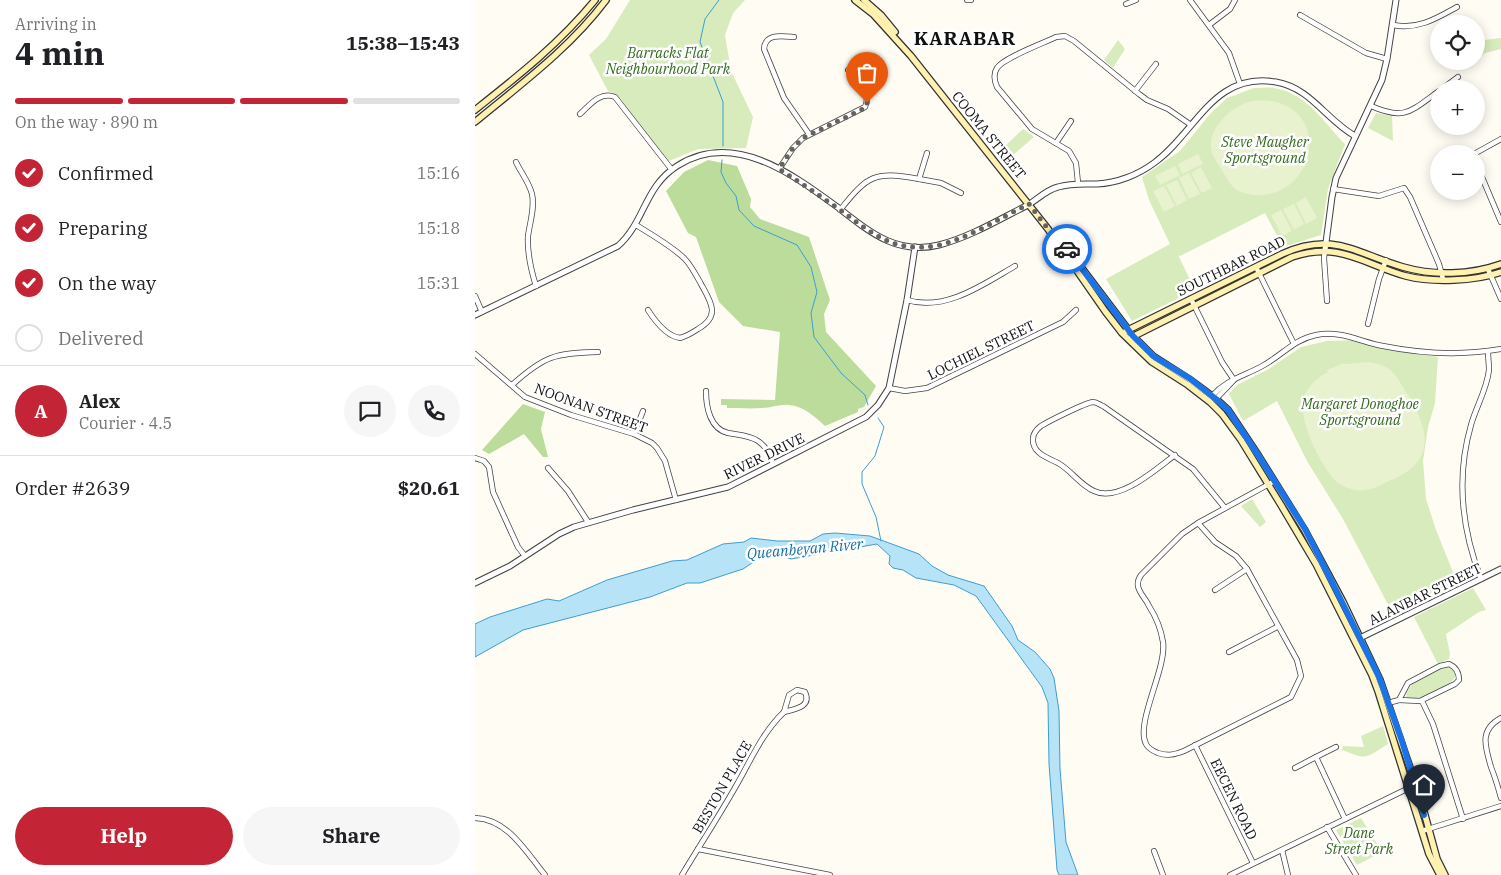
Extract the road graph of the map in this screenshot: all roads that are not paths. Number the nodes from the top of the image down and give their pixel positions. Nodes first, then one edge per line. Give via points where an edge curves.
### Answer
1 (595, 0) edge
2 (606, 0) edge
3 (855, 0) edge
4 (864, 0) edge
5 (1135, 0) edge
6 (1190, 0) edge
7 (1235, 0) edge
8 (1396, 0) edge
9 (1127, 4) dead end
10 (1457, 7) dead end
11 (1300, 15) dead end
12 (1209, 25) junction
13 (1393, 25) junction
14 (794, 37) dead end
15 (911, 56) junction
16 (1387, 59) junction
17 (1156, 64) dead end
18 (847, 70) dead end
19 (1458, 77) dead end
20 (1454, 80) edge
21 (1240, 84) junction
22 (1135, 91) junction
23 (1430, 97) edge
24 (1371, 106) junction
25 (475, 110) edge
26 (580, 114) dead end
27 (1071, 121) dead end
28 (475, 122) edge
29 (1191, 125) junction
30 (809, 134) junction
31 (1355, 136) junction
32 (1501, 139) edge
33 (1056, 143) junction
34 (1485, 148) edge
35 (927, 153) dead end
36 (516, 162) dead end
37 (779, 169) junction
38 (672, 170) junction
39 (919, 179) junction
40 (1078, 183) junction
41 (1485, 184) edge
42 (1333, 188) junction
43 (961, 193) dead end
44 (1029, 204) junction
45 (840, 210) junction
46 (1501, 222) edge
47 (636, 225) junction
48 (1326, 243) junction
49 (915, 247) junction
50 (1325, 250) junction
51 (1386, 260) junction
52 (1501, 264) edge
53 (1015, 266) dead end
54 (1256, 267) junction
55 (1383, 268) junction
56 (1488, 269) junction
57 (1501, 272) edge
58 (1259, 273) junction
59 (1442, 276) junction
60 (1491, 276) junction
61 (535, 286) junction
62 (1095, 291) junction
63 (475, 296) edge
64 (1191, 298) junction
65 (1501, 299) edge
66 (907, 300) junction
67 (1327, 301) dead end
68 (1194, 305) junction
69 (648, 310) dead end
70 (1076, 310) dead end
71 (481, 312) junction
72 (475, 315) edge
73 (1368, 324) dead end
74 (1128, 330) junction
75 (1122, 333) junction
76 (1131, 338) junction
77 (1294, 344) junction
78 (1501, 349) edge
79 (1488, 351) junction
80 (598, 352) dead end
81 (475, 354) edge
82 (1234, 380) junction
83 (512, 385) junction
84 (889, 388) junction
85 (706, 391) dead end
86 (1213, 399) junction
87 (643, 411) dead end
88 (634, 434) junction
89 (1175, 455) junction
90 (475, 458) edge
91 (773, 464) junction
92 (548, 468) dead end
93 (1274, 481) junction
94 (1268, 485) junction
95 (675, 500) junction
96 (1225, 508) junction
97 (588, 522) junction
98 (1198, 523) junction
99 (525, 556) junction
100 (1247, 569) junction
101 (1501, 569) edge
102 (1481, 579) junction
103 (475, 583) edge
104 (1215, 590) dead end
105 (1277, 627) junction
106 (1357, 640) junction
107 (1229, 652) dead end
108 (1399, 700) junction
109 (1422, 701) junction
110 (1386, 704) junction
111 (784, 712) junction
112 (1501, 718) edge
113 (1195, 745) junction
114 (1336, 747) dead end
115 (1316, 757) junction
116 (1407, 758) junction
117 (1295, 768) dead end
118 (1409, 788) junction
119 (1501, 798) edge
120 (1501, 806) edge
121 (1424, 815) junction
122 (475, 818) edge
123 (1345, 819) junction
124 (1463, 819) junction
125 (1327, 827) junction
126 (1429, 829) junction
127 (1422, 832) junction
128 (698, 849) junction
129 (1281, 850) junction
130 (1154, 851) dead end
131 (1253, 864) junction
132 (545, 875) edge
133 (682, 875) edge
134 (830, 875) edge
135 (1163, 875) edge
136 (1230, 875) edge
137 (1288, 875) edge
138 (1357, 875) edge
139 (1440, 875) edge
140 (1445, 875) edge

1 - 25 main road via 546,52
2 - 28 main road via 558,53
3 - 15 main road, COOMA STREET via 873,14
4 - 15 main road, COOMA STREET via 881,15
5 - 9 street
6 - 12 street
7 - 12 street via 1230,9
8 - 13 street
10 - 13 street via 1423,24
11 - 16 street via 1366,53
12 - 21 street via 1229,53
13 - 16 street
14 - 30 street via 771,37 764,49 784,98
15 - 44 main road, COOMA STREET
16 - 24 street
17 - 22 street
18 - 30 street via 864,88 867,105
19 - 20 street
21 - 29 street via 1217,98
21 - 31 street via 1276,82 1295,88 1313,99 1335,122
22 - 29 street
22 - 33 street via 1065,36 1056,37 1001,63 995,72 997,86 1028,125
23 - 24 street via 1403,114
24 - 31 street
26 - 38 street via 600,97 615,97
27 - 33 street
29 - 40 street via 1162,158 1138,173 1099,184
30 - 37 street via 793,148
31 - 42 street
32 - 34 street
33 - 40 street via 1074,157
35 - 39 street
36 - 61 street via 532,193 528,248
37 - 38 street via 751,157 723,152 696,157
37 - 45 street
38 - 47 street via 652,190
39 - 43 street via 941,183
39 - 45 street via 889,174 875,177 863,183
40 - 44 street via 1051,189
41 - 46 street
42 - 48 street
42 - 59 street via 1381,196 1404,188
44 - 49 street via 948,242
44 - 62 main road, COOMA STREET via 1075,258
45 - 49 street via 879,238
47 - 61 street via 614,249
47 - 69 street via 685,259 713,309 705,325 680,338 656,322
48 - 50 street
48 - 51 main road, SOUTHBAR ROAD
48 - 54 main road, SOUTHBAR ROAD via 1299,247
49 - 66 street, RIVER DRIVE
50 - 55 main road, SOUTHBAR ROAD
50 - 58 main road, SOUTHBAR ROAD via 1301,254
50 - 67 street
51 - 55 street
51 - 59 main road, SOUTHBAR ROAD
52 - 56 main road, SOUTHBAR ROAD
53 - 66 street via 975,289 945,300 918,303
54 - 58 street
54 - 64 main road, SOUTHBAR ROAD
55 - 59 main road, SOUTHBAR ROAD via 1417,278
55 - 73 street
56 - 59 main road, SOUTHBAR ROAD
56 - 60 street
57 - 60 main road, SOUTHBAR ROAD
58 - 68 main road, SOUTHBAR ROAD
58 - 77 street
59 - 60 main road, SOUTHBAR ROAD
60 - 65 street
61 - 71 street
62 - 74 main road, COOMA STREET
62 - 75 main road, COOMA STREET
63 - 71 street
64 - 68 street
64 - 74 main road, SOUTHBAR ROAD
66 - 84 street, RIVER DRIVE
68 - 76 main road, SOUTHBAR ROAD
68 - 82 street via 1221,362
70 - 84 street, LOCHIEL STREET via 1063,322 935,385 912,391
71 - 72 street
74 - 75 main road, SOUTHBAR ROAD
74 - 76 main road, COOMA STREET
75 - 76 main road, COOMA STREET
76 - 86 main road, COOMA STREET via 1152,362
77 - 79 street via 1312,336 1330,334 1422,353
77 - 82 street
78 - 79 street
79 - 102 street via 1489,370 1471,425 1462,472 1464,516
80 - 83 street via 571,353 545,359
81 - 83 street, NOONAN STREET
82 - 86 street
83 - 88 street, NOONAN STREET via 534,401
84 - 91 street, RIVER DRIVE via 874,410 859,422
85 - 91 street via 707,407 715,426 726,433 758,441
86 - 93 main road, COOMA STREET via 1228,410
86 - 94 main road, COOMA STREET
87 - 88 street
88 - 95 street, NOONAN STREET via 652,443 661,454
89 - 89 street via 1095,402 1040,426 1032,438 1037,452 1063,466 1096,492 1117,493
89 - 96 street via 1193,469
90 - 99 street via 489,467 493,492
91 - 95 street, RIVER DRIVE via 728,487
92 - 97 street via 569,491
93 - 94 street
93 - 106 main road, COOMA STREET via 1305,529
94 - 96 street
94 - 106 main road, COOMA STREET
95 - 97 street, RIVER DRIVE
96 - 98 street
97 - 99 street, RIVER DRIVE via 559,534
98 - 100 street
98 - 113 street via 1182,534 1138,580 1138,586 1157,621 1163,643 1162,662 1143,734 1146,744 1165,756
99 - 103 street, RIVER DRIVE
100 - 104 street
100 - 105 street
101 - 102 street, ALANBAR STREET
102 - 106 street, ALANBAR STREET
105 - 107 street
105 - 113 street via 1300,669 1299,682 1291,696
106 - 110 main road, COOMA STREET via 1379,677
108 - 109 street
108 - 109 street via 1412,680 1442,665 1453,666 1458,674 1457,683
108 - 110 street
109 - 124 street via 1433,724
110 - 116 main road, COOMA STREET
110 - 118 main road, COOMA STREET
111 - 111 street, BESTON PLACE via 792,692 805,692 808,699 803,707
111 - 128 street, BESTON PLACE via 762,738
112 - 119 street via 1489,727 1485,738
113 - 131 street, EECEN ROAD
114 - 115 street
115 - 117 street
115 - 123 street
116 - 118 main road via 1412,780
116 - 121 main road, COOMA STREET
118 - 121 main road
118 - 123 street
118 - 127 main road, COOMA STREET
120 - 124 street
121 - 126 main road, COOMA STREET
122 - 132 street via 495,822 508,831
123 - 125 street
124 - 126 street
125 - 129 street
125 - 138 street
126 - 127 street
126 - 140 main road, COOMA STREET
127 - 139 main road, COOMA STREET
128 - 133 street, BESTON PLACE
128 - 134 street
129 - 131 street
129 - 137 street
130 - 135 street
131 - 136 street

